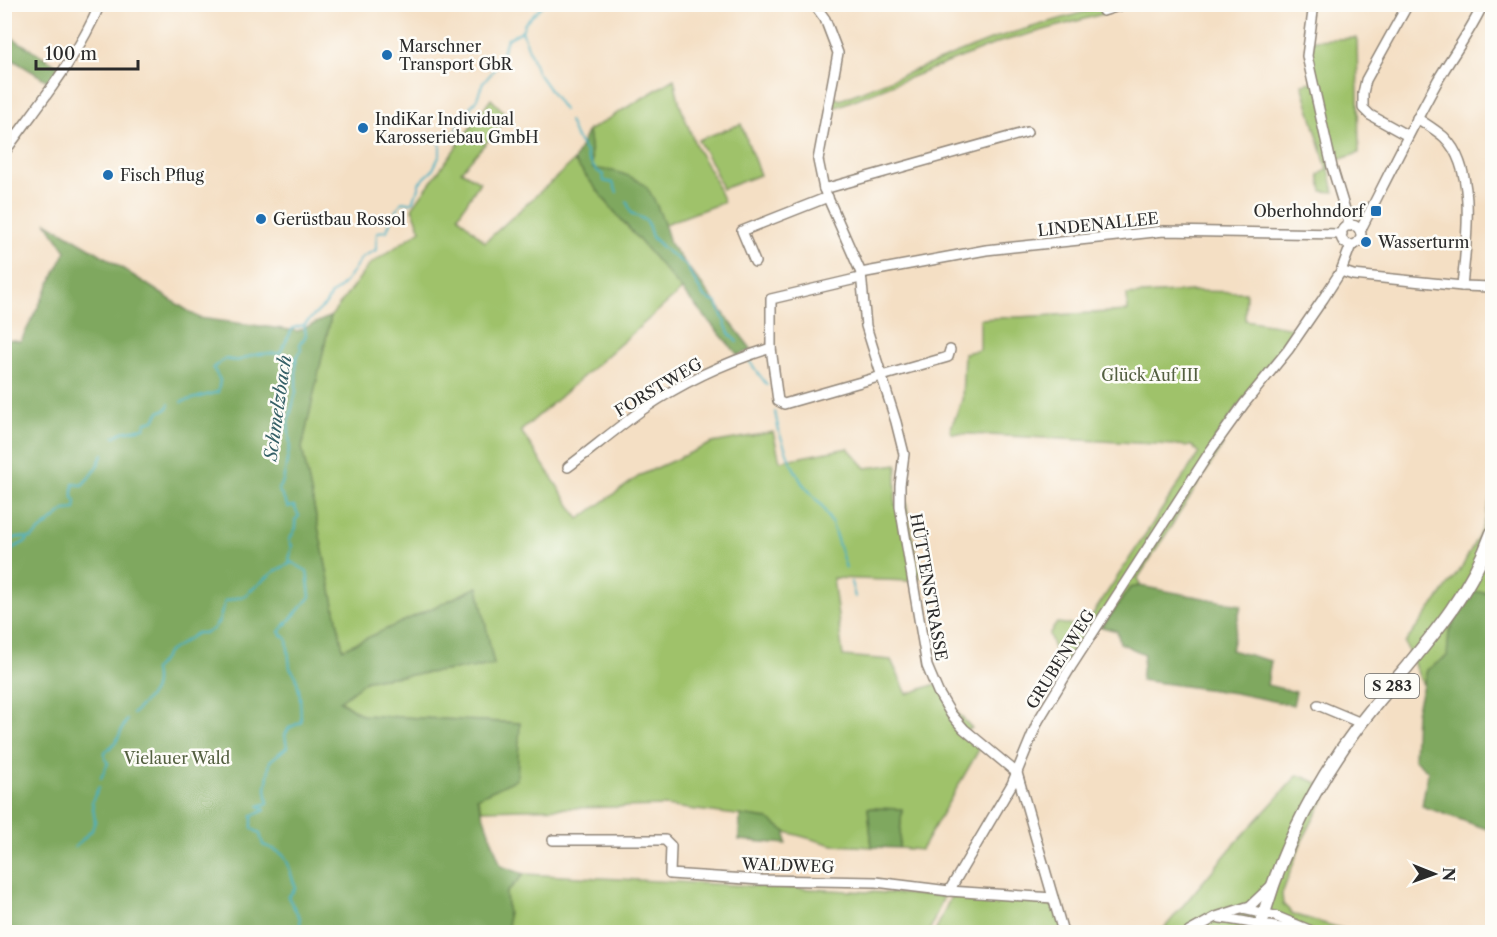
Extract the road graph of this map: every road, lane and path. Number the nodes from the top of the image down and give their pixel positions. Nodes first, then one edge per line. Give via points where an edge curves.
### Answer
1 (100, 4) edge
2 (814, 4) edge
3 (1125, 4) edge
4 (1314, 4) edge
5 (1407, 4) edge
6 (1483, 4) edge
7 (1103, 11) dead end
8 (1417, 118) junction
9 (1027, 132) dead end
10 (1408, 136) junction
11 (4, 153) edge
12 (826, 193) junction
13 (1350, 226) junction
14 (1360, 231) junction
15 (1342, 234) junction
16 (1351, 245) junction
17 (755, 262) dead end
18 (1341, 272) junction
19 (860, 276) junction
20 (1462, 286) junction
21 (1492, 287) edge
22 (771, 348) junction
23 (950, 350) dead end
24 (882, 376) junction
25 (568, 467) dead end
26 (1492, 532) edge
27 (1318, 705) dead end
28 (1361, 723) junction
29 (1017, 773) junction
30 (553, 840) dead end
31 (1273, 884) junction
32 (949, 891) junction
33 (1053, 898) junction
34 (1243, 909) junction
35 (1216, 917) junction
36 (1262, 923) edge
37 (1279, 931) edge
38 (1310, 931) edge
39 (1063, 933) edge
40 (1189, 933) edge

1 - 11 street via 65,70
2 - 12 street, HÜTTENSTRASSE via 838,53 818,160
3 - 7 street
4 - 13 street via 1307,56
5 - 10 street via 1366,80 1363,108
6 - 8 street
8 - 10 street
8 - 20 street via 1444,137 1458,155 1466,189
9 - 12 street
10 - 14 street
12 - 17 street via 742,231
12 - 19 street, HÜTTENSTRASSE
13 - 14 street
13 - 15 street
14 - 16 street via 1359,241
15 - 16 street via 1343,240
15 - 19 street, LINDENALLEE via 1164,231 986,250
16 - 18 street, GRUBENWEG
18 - 20 street
18 - 29 street, GRUBENWEG via 1288,350 1211,450 1038,721
19 - 22 street, LINDENALLEE via 771,299
19 - 24 street, HÜTTENSTRASSE via 866,326
20 - 21 street
22 - 24 street via 778,401 784,404
22 - 25 street, FORSTWEG via 738,358 685,384 643,409
23 - 24 street via 948,357
24 - 29 street, HÜTTENSTRASSE via 904,454 900,506 927,666 951,714
26 - 28 main road, S 283 via 1465,589 1423,649
27 - 28 street
28 - 31 main road, S 283 via 1324,776 1285,851
29 - 32 street, GRUBENWEG
29 - 33 street
30 - 32 street, WALDWEG via 665,840 671,846 670,874 876,882
31 - 34 street
31 - 36 main road, S 283
32 - 33 street, WALDWEG
33 - 39 street
34 - 35 street
34 - 36 street
35 - 36 street
35 - 40 street
36 - 37 street
36 - 38 street
37 - 38 street

